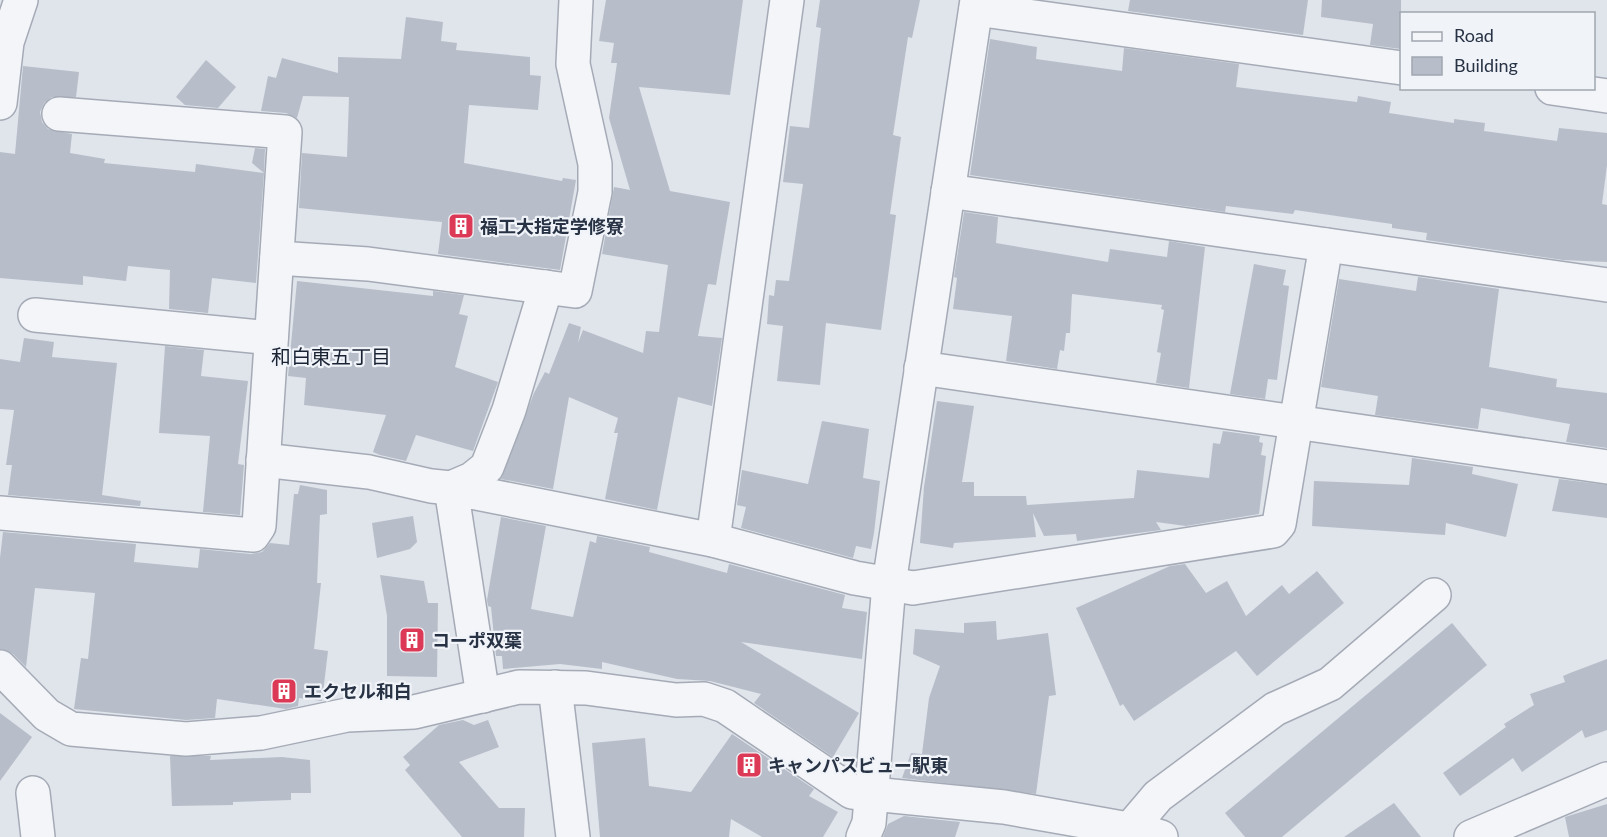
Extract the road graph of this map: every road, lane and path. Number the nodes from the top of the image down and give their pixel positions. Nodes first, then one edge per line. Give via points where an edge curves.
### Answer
1 (21, 0) edge
2 (576, 0) edge
3 (787, 0) edge
4 (976, 5) edge
5 (1400, 68) edge
6 (1566, 90) edge
7 (1607, 96) edge
8 (0, 103) edge
9 (59, 114) dead end
10 (948, 190) junction
11 (1326, 245) junction
12 (277, 258) junction
13 (1607, 285) edge
14 (546, 287) junction
15 (35, 315) dead end
16 (271, 338) junction
17 (921, 368) junction
18 (1296, 423) junction
19 (263, 460) junction
20 (1607, 466) edge
21 (452, 488) junction
22 (0, 513) edge
23 (713, 540) junction
24 (889, 584) junction
25 (1434, 595) dead end
26 (0, 667) edge
27 (555, 687) junction
28 (483, 696) junction
29 (1607, 779) edge
30 (33, 793) dead end
31 (871, 795) junction
32 (1146, 833) edge
33 (38, 837) edge
34 (573, 837) edge
35 (863, 837) edge
36 (1472, 837) edge

1 - 8 street via 8,42
2 - 14 street via 573,64 595,164 595,192 575,291
3 - 23 street
4 - 5 street
4 - 10 street
6 - 7 street
9 - 12 street via 285,132
10 - 11 street
10 - 17 street
11 - 13 street
11 - 18 street
12 - 14 street via 369,264
12 - 16 street
14 - 21 street via 509,410 486,467
15 - 16 street
16 - 19 street
17 - 18 street
17 - 24 street
18 - 20 street
18 - 24 street via 1279,524 1273,531 913,588
19 - 21 street via 369,472
19 - 22 street via 259,526 253,535
21 - 23 street
21 - 28 street
23 - 24 street
24 - 31 street
25 - 32 street via 1330,684 1275,709 1158,796
26 - 28 street via 47,715 71,729 186,739 261,733 347,715 414,712
27 - 28 street via 519,687
27 - 31 street via 676,700 704,699 724,706 852,792
27 - 34 street
29 - 36 street
30 - 33 street
31 - 32 street via 1004,807
31 - 35 street via 869,823

